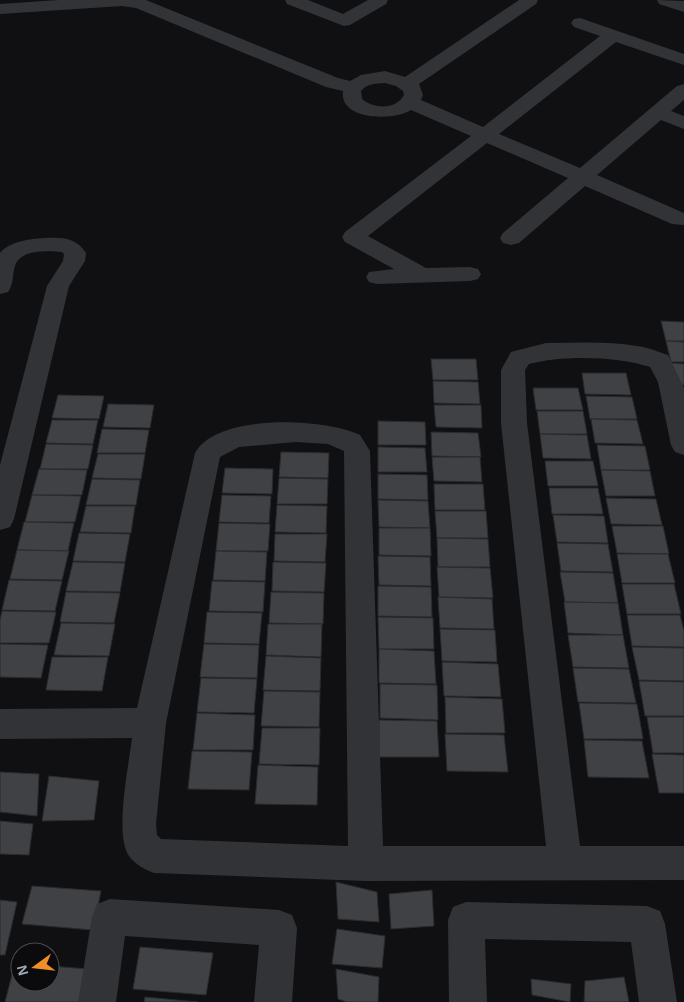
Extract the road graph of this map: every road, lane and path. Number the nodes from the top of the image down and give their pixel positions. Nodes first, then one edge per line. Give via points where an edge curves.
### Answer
1 (293, 0) edge
2 (380, 0) edge
3 (500, 0) edge
4 (665, 0) edge
5 (138, 4) edge
6 (525, 4) edge
7 (56, 6) edge
8 (684, 6) edge
9 (0, 9) edge
10 (0, 16) edge
11 (580, 23) dead end
12 (613, 35) junction
13 (684, 60) edge
14 (406, 84) junction
15 (684, 90) edge
16 (352, 92) junction
17 (658, 112) junction
18 (684, 123) edge
19 (485, 135) junction
20 (583, 177) junction
21 (680, 219) dead end
22 (512, 238) dead end
23 (470, 274) dead end
24 (421, 275) junction
25 (377, 277) dead end
26 (0, 287) edge
27 (684, 445) edge
28 (0, 519) edge
29 (150, 723) junction
30 (0, 724) edge
31 (565, 863) junction
32 (684, 863) edge
33 (366, 864) junction
34 (97, 1002) edge
35 (273, 1002) edge
36 (468, 1002) edge
37 (658, 1002) edge

1 - 2 street via 344,21
3 - 6 street
4 - 8 street
5 - 7 street via 118,7
5 - 16 street via 332,93
6 - 14 street
7 - 9 street
7 - 10 street
11 - 12 street
12 - 13 street
12 - 19 street
14 - 16 street via 385,77 361,81
14 - 16 street via 403,108 378,112 356,104
14 - 19 street
15 - 17 street
17 - 18 street
17 - 20 street
19 - 20 street
19 - 24 street via 353,237
20 - 21 street
20 - 22 street
23 - 24 street
24 - 25 street
26 - 28 street via 6,260 20,250 54,243 69,246 75,253 74,261 58,286
27 - 31 street via 670,382 659,361 638,354 546,351 520,358 513,370 514,423
29 - 30 street
29 - 33 street via 139,824 141,843 154,856
29 - 33 street via 208,453 218,444 238,437 290,432 331,434 351,442 358,451
31 - 32 street
31 - 33 street
34 - 35 street via 110,917 279,928
36 - 37 street via 466,920 647,924

